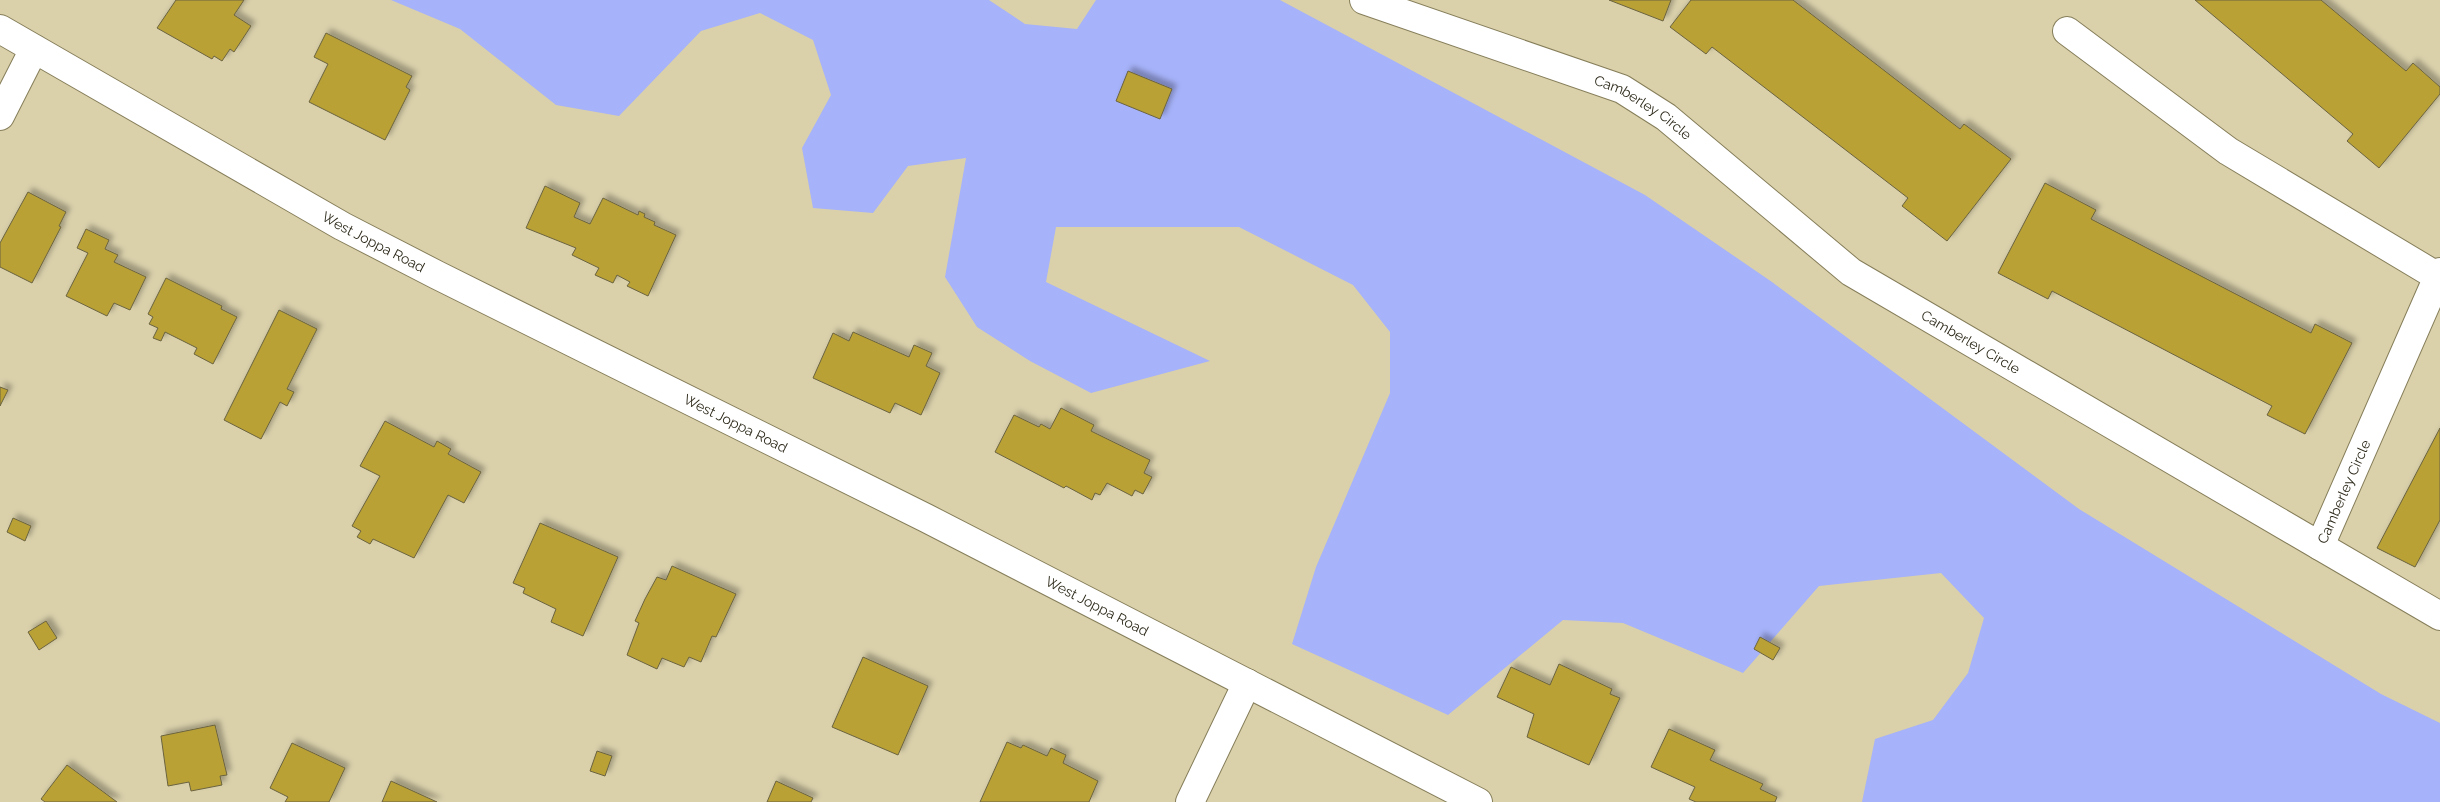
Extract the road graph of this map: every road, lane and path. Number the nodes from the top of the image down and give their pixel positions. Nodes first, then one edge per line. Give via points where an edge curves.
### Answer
1 (1364, 0) edge
2 (0, 29) edge
3 (2067, 31) dead end
4 (34, 49) junction
5 (0, 116) edge
6 (2439, 276) edge
7 (2320, 546) junction
8 (2440, 616) edge
9 (1247, 683) junction
10 (1190, 802) edge
11 (1478, 802) edge

1 - 7 street, Camberley Circle via 1622,89 1666,117 1852,272
2 - 4 street, West Joppa Road
3 - 6 street via 2228,151
4 - 5 street
4 - 9 street, West Joppa Road via 342,226 926,518
6 - 7 street, Camberley Circle
7 - 8 street
9 - 10 street
9 - 11 street, West Joppa Road

